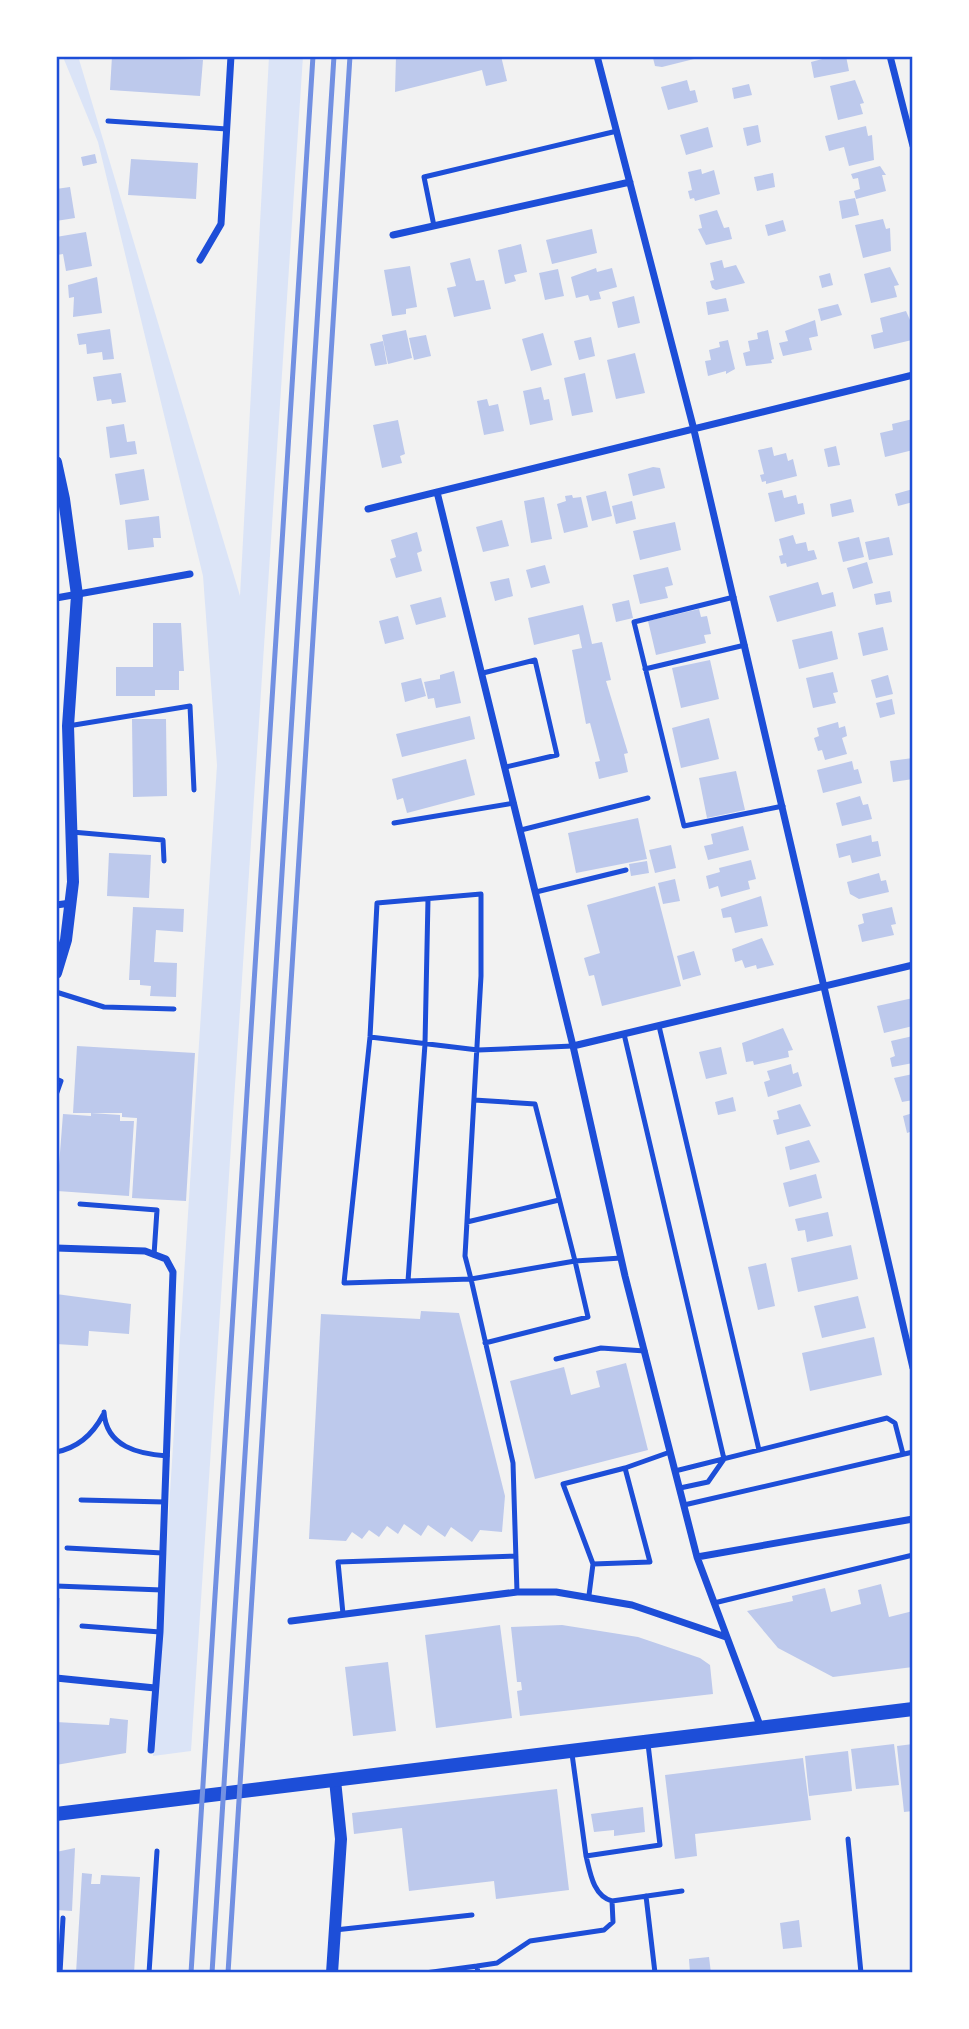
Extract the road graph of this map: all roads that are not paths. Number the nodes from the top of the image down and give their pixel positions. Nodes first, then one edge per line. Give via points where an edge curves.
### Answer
1 (231, 56) edge
2 (597, 56) edge
3 (890, 56) edge
4 (108, 121) dead end
5 (227, 129) junction
6 (617, 131) junction
7 (913, 146) edge
8 (630, 182) junction
9 (434, 226) junction
10 (393, 235) dead end
11 (200, 260) dead end
12 (913, 375) edge
13 (693, 426) junction
14 (56, 462) edge
15 (438, 492) junction
16 (368, 509) dead end
17 (190, 575) dead end
18 (77, 594) junction
19 (734, 597) junction
20 (56, 598) edge
21 (745, 645) junction
22 (645, 669) junction
23 (483, 673) junction
24 (68, 726) junction
25 (506, 768) junction
26 (194, 790) dead end
27 (648, 799) dead end
28 (514, 803) junction
29 (783, 806) junction
30 (394, 823) dead end
31 (521, 830) junction
32 (72, 832) junction
33 (164, 861) dead end
34 (626, 870) dead end
35 (536, 892) junction
36 (428, 899) junction
37 (72, 903) junction
38 (56, 905) edge
39 (913, 965) edge
40 (56, 973) edge
41 (826, 987) junction
42 (56, 992) edge
43 (173, 1009) dead end
44 (659, 1026) junction
45 (624, 1034) junction
46 (370, 1037) junction
47 (425, 1044) junction
48 (573, 1046) junction
49 (478, 1050) junction
50 (56, 1079) edge
51 (56, 1095) edge
52 (474, 1100) junction
53 (559, 1200) junction
54 (80, 1204) dead end
55 (467, 1222) junction
56 (56, 1248) edge
57 (154, 1255) junction
58 (621, 1258) junction
59 (575, 1261) junction
60 (471, 1279) junction
61 (408, 1281) junction
62 (485, 1343) junction
63 (645, 1351) junction
64 (556, 1359) dead end
65 (913, 1368) edge
66 (759, 1450) junction
67 (56, 1452) edge
68 (670, 1452) junction
69 (913, 1452) edge
70 (903, 1454) junction
71 (167, 1456) junction
72 (724, 1459) junction
73 (625, 1468) junction
74 (676, 1471) junction
75 (680, 1489) junction
76 (81, 1500) dead end
77 (165, 1502) junction
78 (684, 1506) junction
79 (913, 1518) edge
80 (68, 1548) dead end
81 (163, 1553) junction
82 (913, 1555) edge
83 (516, 1556) junction
84 (698, 1557) junction
85 (593, 1564) junction
86 (56, 1586) edge
87 (162, 1590) junction
88 (517, 1592) junction
89 (589, 1595) junction
90 (714, 1603) junction
91 (343, 1614) junction
92 (291, 1621) dead end
93 (82, 1626) dead end
94 (160, 1632) junction
95 (726, 1637) junction
96 (56, 1678) edge
97 (155, 1688) junction
98 (913, 1709) edge
99 (761, 1728) junction
100 (648, 1741) junction
101 (151, 1750) dead end
102 (572, 1751) junction
103 (335, 1780) junction
104 (56, 1814) edge
105 (848, 1839) dead end
106 (157, 1851) dead end
107 (586, 1856) junction
108 (682, 1891) dead end
109 (646, 1896) junction
110 (612, 1901) junction
111 (472, 1915) dead end
112 (63, 1918) dead end
113 (335, 1930) junction
114 (478, 1970) edge
115 (60, 1973) edge
116 (149, 1973) edge
117 (332, 1973) edge
118 (425, 1973) edge
119 (655, 1973) edge
120 (861, 1973) edge

1 - 5 street
2 - 6 street
3 - 7 street
4 - 5 lane
5 - 11 street via 221,224
6 - 8 street
6 - 9 lane via 424,177
8 - 9 street
8 - 13 street
9 - 10 street
12 - 13 street
13 - 15 street
13 - 19 street
14 - 18 street
15 - 16 street
15 - 23 street
17 - 18 street
18 - 20 street
18 - 24 street
19 - 21 street
19 - 22 lane via 634,622
21 - 22 lane
21 - 29 street
22 - 29 lane via 684,826
23 - 25 street
23 - 25 lane via 535,660 557,755
24 - 26 lane via 190,706
24 - 32 street
25 - 28 street
27 - 31 lane
28 - 30 lane
28 - 31 street
29 - 41 street
31 - 35 street
32 - 33 lane via 163,840
32 - 37 street
34 - 35 lane
35 - 48 street
36 - 46 lane via 377,903
36 - 47 lane
36 - 49 lane via 481,894
37 - 38 street
37 - 40 street
39 - 41 street
41 - 44 street
41 - 65 street
42 - 43 lane via 104,1007
44 - 45 street
44 - 66 lane
45 - 48 street
45 - 72 lane
46 - 47 lane
46 - 61 lane via 344,1283
47 - 49 lane
47 - 61 lane
48 - 49 lane
48 - 58 street
49 - 52 lane
50 - 51 lane via 61,1081
52 - 53 lane via 535,1104
52 - 55 lane
53 - 55 lane
53 - 59 lane
54 - 57 lane via 157,1210
55 - 60 lane via 465,1256
56 - 57 street
57 - 71 street via 166,1259 173,1272
58 - 59 lane
58 - 63 street
59 - 60 lane
59 - 62 lane via 588,1317
60 - 61 lane
60 - 62 lane
62 - 83 lane via 513,1463
63 - 64 lane via 601,1348
63 - 68 street
66 - 70 lane via 887,1418 895,1423
66 - 72 lane
67 - 71 lane via 79,1444 104,1412 106,1425 129,1449
68 - 73 lane
68 - 74 street
69 - 70 lane
70 - 78 lane
71 - 77 street
72 - 74 lane
72 - 75 lane via 708,1482
73 - 85 lane via 562,1484
73 - 85 lane via 650,1562
74 - 75 street
75 - 78 street
76 - 77 lane
77 - 81 street
78 - 84 street
79 - 84 street
80 - 81 lane
81 - 87 street
82 - 90 lane
83 - 88 lane
83 - 91 lane via 338,1562
84 - 90 street
85 - 89 lane
86 - 87 lane
87 - 94 street
88 - 89 street
88 - 91 street
89 - 95 street
90 - 95 street
91 - 92 street
93 - 94 lane
94 - 97 street
95 - 99 street
96 - 97 street
97 - 101 street
98 - 99 main road
99 - 100 main road
100 - 102 main road
100 - 107 lane via 660,1846
102 - 103 main road
102 - 107 lane
103 - 104 main road
103 - 113 street via 341,1839
105 - 120 lane
106 - 116 lane
107 - 110 lane via 595,1887
108 - 109 lane
109 - 110 lane
109 - 119 lane
110 - 114 lane via 613,1922 604,1930 530,1941
111 - 113 lane
112 - 115 lane
113 - 117 street
114 - 118 lane

